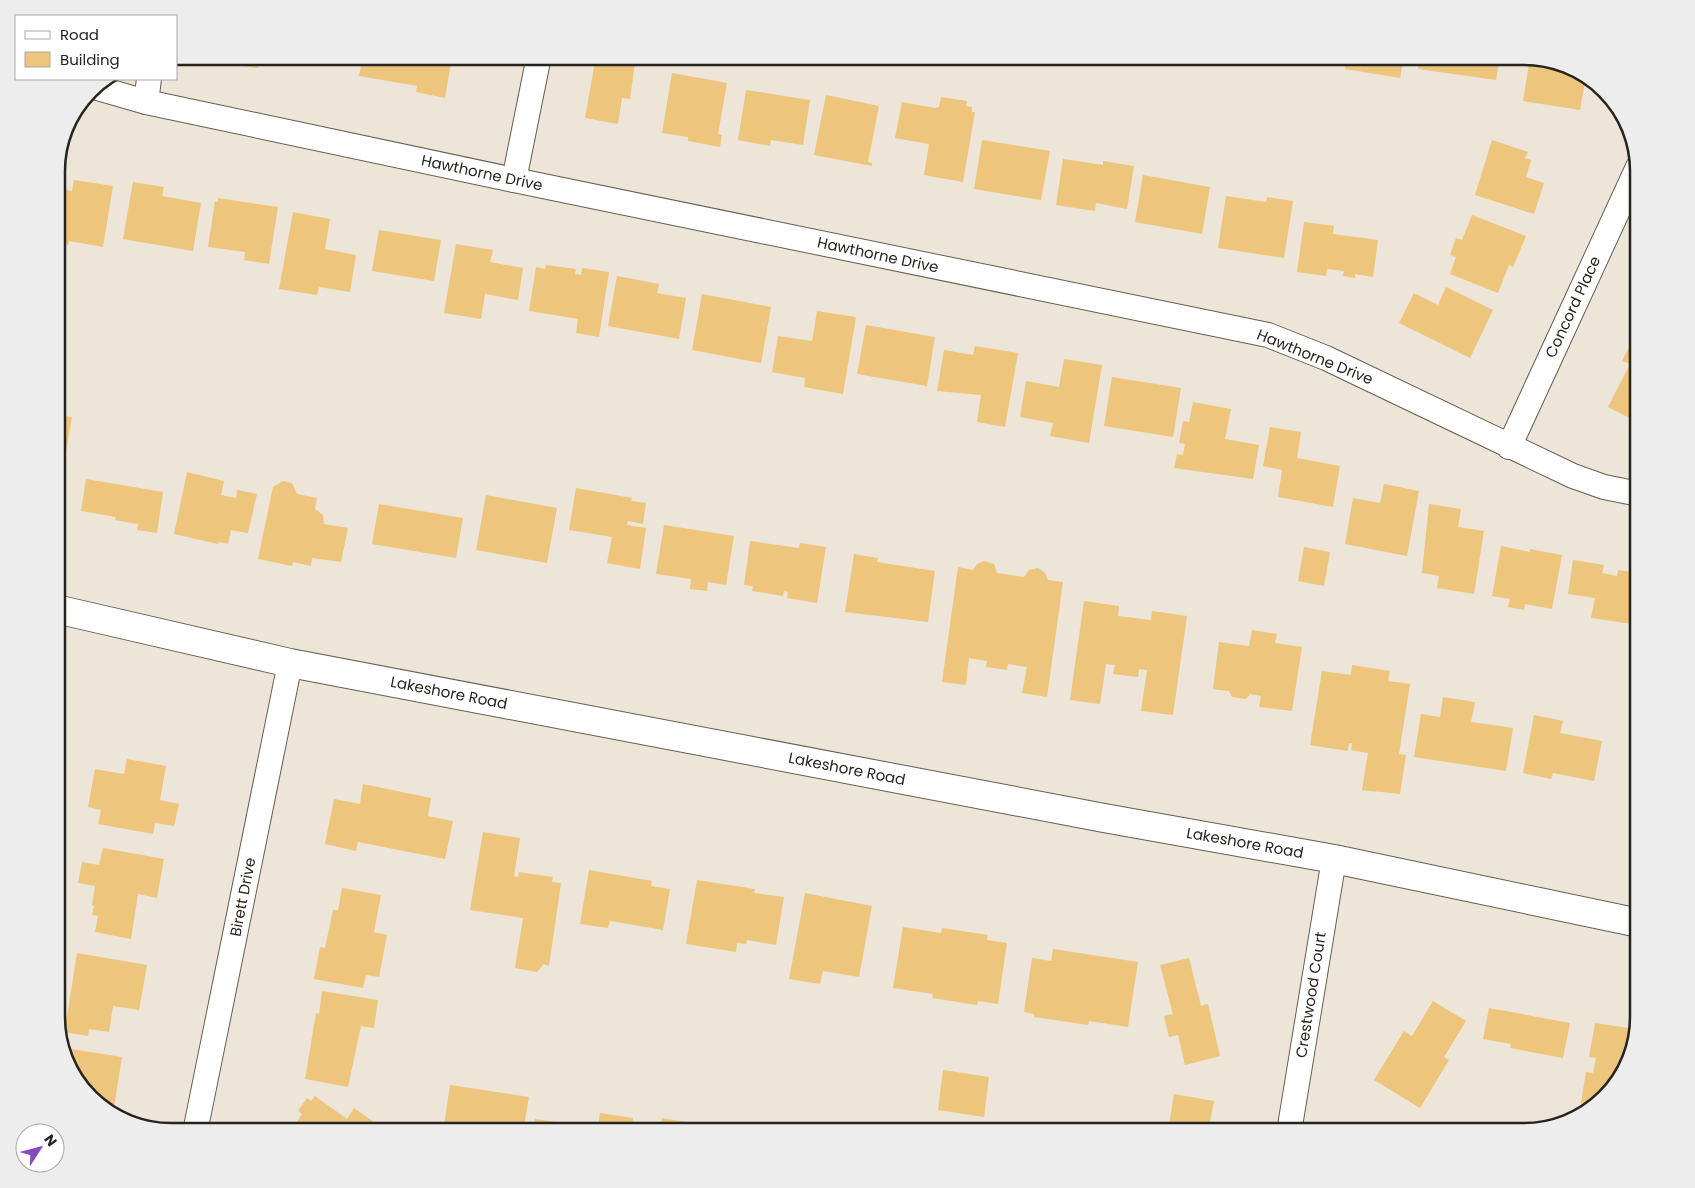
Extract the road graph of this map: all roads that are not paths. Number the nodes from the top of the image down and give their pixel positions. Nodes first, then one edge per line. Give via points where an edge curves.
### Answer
1 (537, 65) edge
2 (149, 80) edge
3 (103, 90) edge
4 (146, 102) junction
5 (514, 180) junction
6 (1630, 184) edge
7 (1509, 447) junction
8 (1630, 492) edge
9 (65, 611) edge
10 (290, 663) junction
11 (1334, 859) junction
12 (1630, 921) edge
13 (197, 1123) edge
14 (1290, 1123) edge

1 - 5 street
2 - 4 street
3 - 4 street, Hawthorne Drive
4 - 5 street, Hawthorne Drive
5 - 7 street, Hawthorne Drive via 1268,335 1353,371
6 - 7 street, Concord Place
7 - 8 street, Hawthorne Drive via 1573,476
9 - 10 main road, Lakeshore Road
10 - 11 main road, Lakeshore Road
10 - 13 street, Birett Drive
11 - 12 main road, Lakeshore Road
11 - 14 street, Crestwood Court

